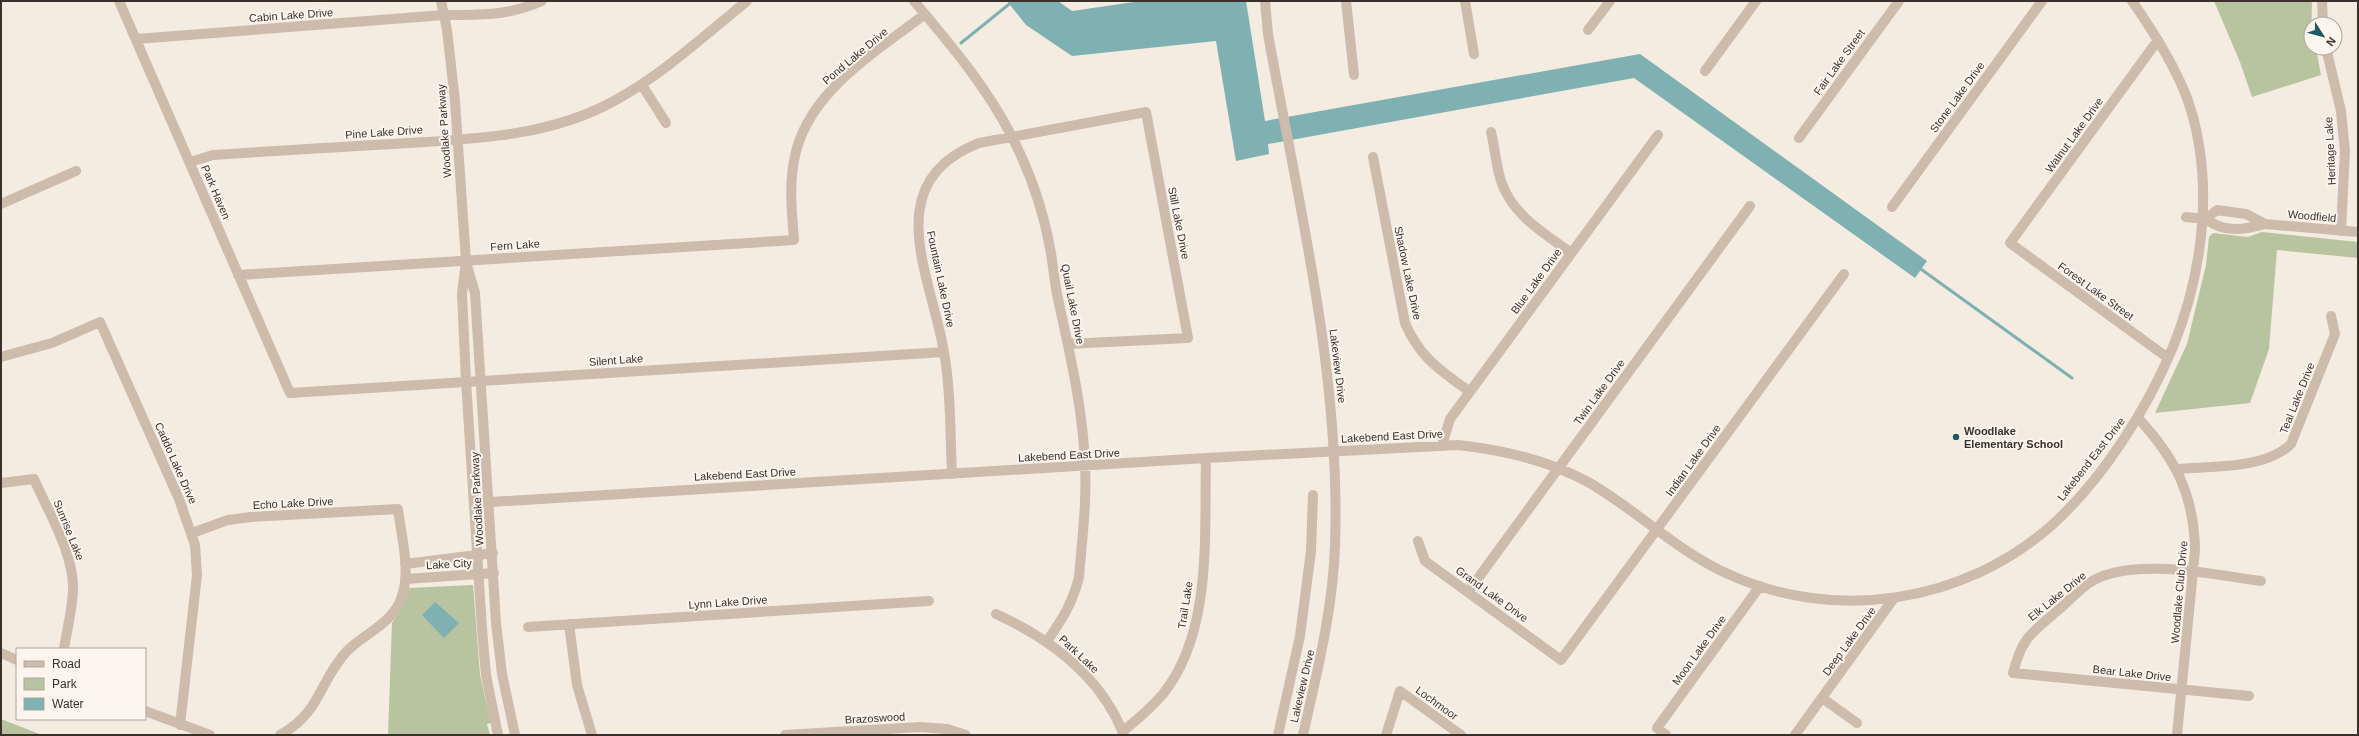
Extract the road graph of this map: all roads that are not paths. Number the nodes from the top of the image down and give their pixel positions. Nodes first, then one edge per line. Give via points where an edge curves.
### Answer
1 (119, 1) edge
2 (441, 1) edge
3 (542, 1) edge
4 (747, 1) edge
5 (914, 1) edge
6 (1264, 1) edge
7 (1346, 1) edge
8 (1465, 1) edge
9 (1610, 1) edge
10 (1756, 1) edge
11 (1899, 1) edge
12 (2042, 1) edge
13 (2132, 1) edge
14 (2322, 1) edge
15 (925, 14) junction
16 (444, 15) junction
17 (2323, 16) edge
18 (1588, 30) dead end
19 (136, 39) junction
20 (2158, 40) junction
21 (1474, 54) dead end
22 (2328, 56) edge
23 (1705, 71) dead end
24 (1354, 75) dead end
25 (642, 85) junction
26 (1146, 112) joint
27 (666, 124) dead end
28 (1491, 132) dead end
29 (1658, 135) dead end
30 (1012, 137) junction
31 (1799, 138) dead end
32 (457, 141) junction
33 (1373, 157) dead end
34 (190, 162) junction
35 (76, 171) dead end
36 (1, 204) edge
37 (1750, 206) dead end
38 (1892, 207) dead end
39 (2186, 217) dead end
40 (2204, 219) junction
41 (2265, 224) junction
42 (2341, 231) junction
43 (2358, 232) edge
44 (794, 240) joint
45 (2010, 243) joint
46 (1571, 253) junction
47 (466, 261) junction
48 (1844, 274) dead end
49 (238, 275) junction
50 (2331, 316) dead end
51 (1068, 344) junction
52 (944, 352) junction
53 (1, 357) edge
54 (2168, 358) junction
55 (466, 381) junction
56 (482, 381) junction
57 (1470, 392) junction
58 (290, 393) joint
59 (2138, 418) junction
60 (1442, 445) junction
61 (1335, 452) junction
62 (1206, 458) junction
63 (1085, 466) junction
64 (1558, 468) junction
65 (2177, 469) junction
66 (952, 474) junction
67 (1, 483) edge
68 (1313, 495) dead end
69 (490, 502) junction
70 (474, 503) junction
71 (1656, 530) junction
72 (192, 532) junction
73 (1418, 541) dead end
74 (493, 554) junction
75 (477, 555) junction
76 (446, 559) junction
77 (405, 564) junction
78 (494, 573) junction
79 (2193, 573) junction
80 (478, 574) junction
81 (447, 577) junction
82 (406, 579) junction
83 (2261, 581) dead end
84 (1760, 586) junction
85 (1468, 592) junction
86 (1894, 598) junction
87 (929, 601) dead end
88 (996, 614) dead end
89 (569, 624) junction
90 (528, 627) dead end
91 (1048, 641) junction
92 (64, 648) edge
93 (1, 653) edge
94 (16, 660) edge
95 (1561, 660) joint
96 (2013, 673) joint
97 (2182, 690) junction
98 (2249, 696) dead end
99 (1822, 698) junction
100 (146, 711) edge
101 (1857, 723) dead end
102 (180, 725) junction
103 (1123, 733) edge
104 (210, 735) edge
105 (280, 735) edge
106 (498, 735) edge
107 (515, 735) edge
108 (592, 735) edge
109 (785, 735) edge
110 (966, 735) edge
111 (1278, 735) edge
112 (1303, 735) edge
113 (1386, 735) edge
114 (1461, 735) edge
115 (1666, 735) edge
116 (1795, 735) edge
117 (2177, 735) edge

1 - 19 street, Park Haven
2 - 16 street, Woodlake Parkway
3 - 16 street, Cabin Lake Drive via 492,16
4 - 25 street, Pine Lake Drive
5 - 15 street, Quail Lake Drive
6 - 61 street, Lakeview Drive via 1322,330
7 - 24 street
8 - 21 street
9 - 18 street
10 - 23 street
11 - 31 street, Fair Lake Street
12 - 38 street, Stone Lake Drive
13 - 20 street, Lakebend East Drive
14 - 17 street
15 - 30 street, Quail Lake Drive via 979,83
15 - 44 street, Pond Lake Drive via 830,90 807,123 796,152 791,184
16 - 19 street, Cabin Lake Drive
16 - 32 street, Woodlake Parkway
19 - 34 street, Park Haven
20 - 40 street, Lakebend East Drive via 2187,98 2195,130
20 - 45 street, Walnut Lake Drive
22 - 42 street, Heritage Lake via 2341,111 2344,151
25 - 27 street
25 - 32 street, Pine Lake Drive via 582,116 550,126 517,134
26 - 30 street, Fountain Lake Drive
26 - 51 street, Still Lake Drive via 1188,338
28 - 46 street via 1499,173 1511,201 1532,224
29 - 46 street, Blue Lake Drive
30 - 51 street, Quail Lake Drive via 1038,199
30 - 52 street, Fountain Lake Drive via 979,143 955,154 935,173 922,198 917,224 919,244
32 - 34 street, Pine Lake Drive via 213,155
32 - 47 street, Woodlake Parkway
33 - 57 street, Shadow Lake Drive via 1405,323 1412,341 1423,356
34 - 49 street, Park Haven
35 - 36 street
37 - 64 street, Twin Lake Drive
39 - 40 street
40 - 41 street, Woodfield via 2216,227 2244,230
40 - 41 street, Woodfield via 2217,210 2246,214
40 - 54 street, Lakebend East Drive via 2191,290
41 - 42 street, Woodfield
42 - 43 street, Woodfield
44 - 47 street, Fern Lake
45 - 54 street, Forest Lake Street
46 - 57 street, Blue Lake Drive
47 - 49 street, Fern Lake
47 - 55 street, Woodlake Parkway via 462,294
47 - 56 street, Woodlake Parkway via 475,293
48 - 71 street, Indian Lake Drive
49 - 58 street, Park Haven
50 - 65 street, Teal Lake Drive via 2335,334 2291,444 2282,453 2265,460
51 - 63 street, Quail Lake Drive via 1080,404
52 - 56 street, Silent Lake
52 - 66 street, Fountain Lake Drive
53 - 72 street, Caddo Lake Drive via 52,343 100,322
54 - 59 street, Lakebend East Drive
55 - 56 street, Silent Lake
55 - 58 street, Silent Lake
55 - 70 street, Woodlake Parkway
56 - 69 street, Woodlake Parkway
57 - 60 street, Blue Lake Drive via 1450,419
59 - 65 street, Woodlake Club Drive via 2152,433
59 - 86 street, Lakebend East Drive via 2075,502 2028,544 2001,561 1944,587
60 - 61 street, Lakebend East Drive
60 - 64 street, Lakebend East Drive via 1492,449
61 - 62 street, Lakebend East Drive
61 - 112 street, Lakeview Drive via 1335,547 1330,602 1324,645
62 - 63 street, Lakebend East Drive
62 - 103 street, Trail Lake via 1204,551 1194,629 1181,664 1163,693
63 - 66 street, Lakebend East Drive
63 - 91 street, Quail Lake Drive via 1079,577 1068,609
64 - 71 street, Lakebend East Drive via 1590,483
64 - 85 street, Twin Lake Drive
65 - 79 street, Woodlake Club Drive via 2193,516 2196,550
66 - 69 street, Lakebend East Drive
67 - 92 street, Sunrise Lake via 34,479 66,553 72,570 73,591
68 - 111 street via 1311,551 1300,636
69 - 70 street, Lakebend East Drive
69 - 74 street, Woodlake Parkway
70 - 75 street, Woodlake Parkway
71 - 84 street, Lakebend East Drive via 1700,560
71 - 95 street, Indian Lake Drive
72 - 77 street, Echo Lake Drive via 228,520 398,509
72 - 102 street, Caddo Lake Drive via 197,575
73 - 85 street, Grand Lake Drive via 1425,561
74 - 75 street, Lake City
74 - 78 street, Woodlake Parkway
75 - 76 street, Lake City
75 - 80 street, Woodlake Parkway
76 - 77 street, Lake City
76 - 81 street
77 - 82 street
78 - 80 street, Lake City
78 - 107 street, Woodlake Parkway via 502,674
79 - 83 street, Elk Lake Drive
79 - 96 street, Elk Lake Drive via 2131,569 2094,580 2027,636 2019,650
79 - 97 street, Woodlake Club Drive
80 - 81 street, Lake City
80 - 106 street, Woodlake Parkway via 486,675
81 - 82 street, Lake City
82 - 105 street via 402,598 389,619 347,652 309,712 291,729
84 - 86 street, Lakebend East Drive via 1820,599 1852,601
84 - 115 street, Moon Lake Drive via 1657,728
85 - 95 street, Grand Lake Drive
86 - 99 street, Deep Lake Drive
87 - 89 street, Lynn Lake Drive
88 - 91 street, Park Lake
89 - 90 street, Lynn Lake Drive
89 - 108 street via 577,685
91 - 103 street, Park Lake via 1084,673 1098,690
93 - 94 street
96 - 97 street, Bear Lake Drive
97 - 98 street, Bear Lake Drive
97 - 117 street, Woodlake Club Drive
99 - 101 street
99 - 116 street, Deep Lake Drive
100 - 102 street
102 - 104 street
109 - 110 street, Brazoswood via 920,727 947,729
113 - 114 street, Lochmoor via 1400,691

